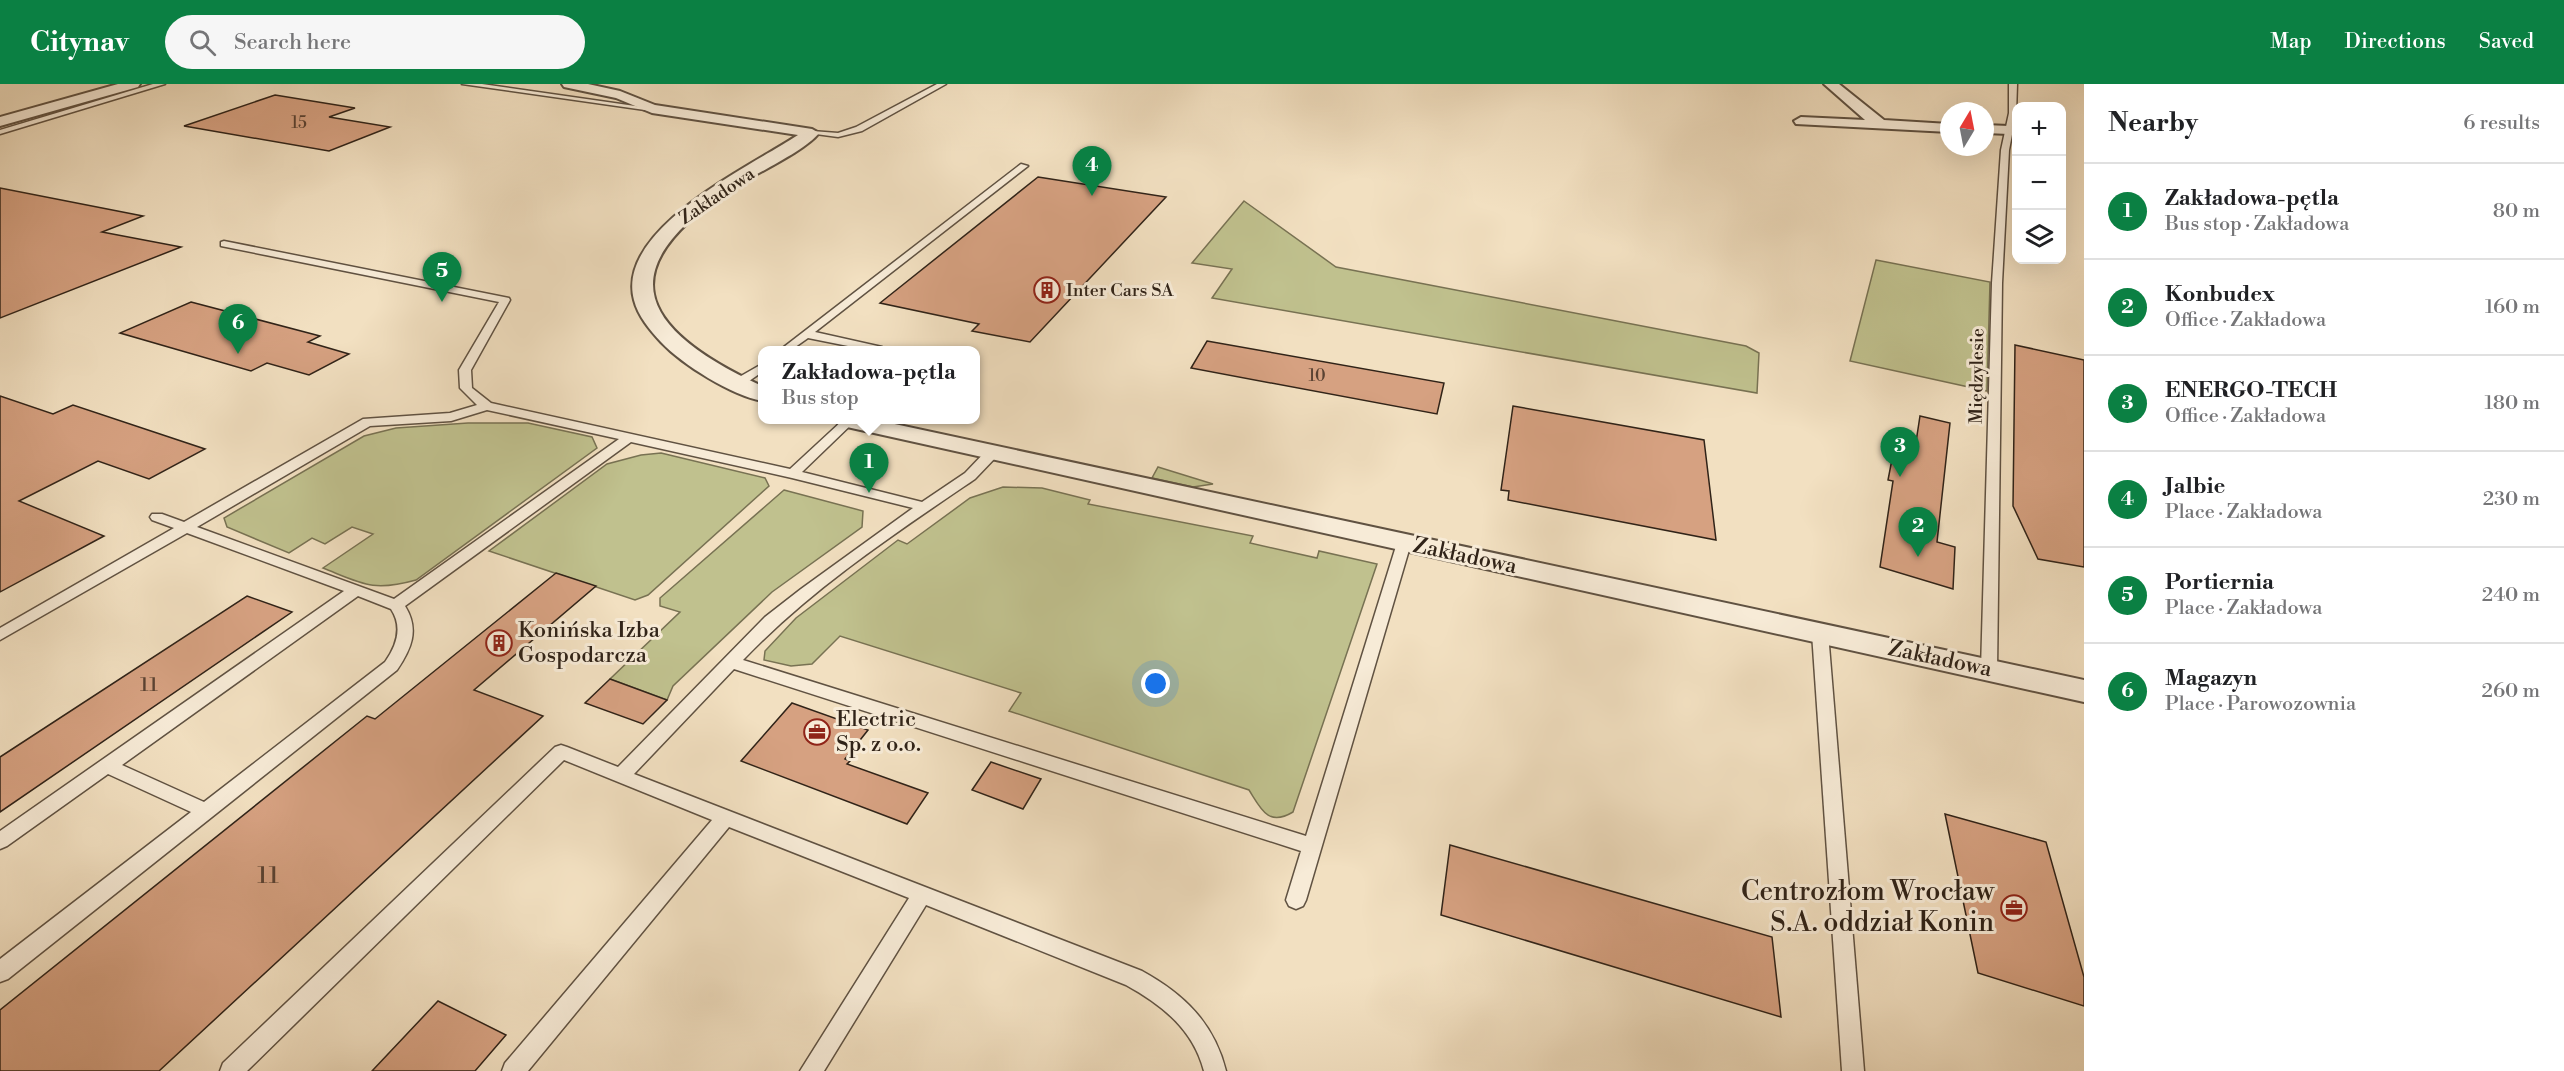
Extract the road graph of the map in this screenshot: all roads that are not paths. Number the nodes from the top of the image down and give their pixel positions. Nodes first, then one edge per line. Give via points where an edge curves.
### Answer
1 (133, 84) edge
2 (160, 84) edge
3 (466, 84) edge
4 (569, 84) edge
5 (942, 84) edge
6 (1831, 84) edge
7 (2013, 84) edge
8 (652, 109) junction
9 (1801, 121) dead end
10 (0, 122) edge
11 (1880, 125) junction
12 (1940, 128) edge
13 (1994, 129) edge
14 (2009, 130) junction
15 (0, 132) edge
16 (812, 133) junction
17 (1024, 166) dead end
18 (224, 244) dead end
19 (806, 334) junction
20 (791, 346) edge
21 (860, 346) edge
22 (758, 370) edge
23 (738, 383) junction
24 (758, 392) edge
25 (487, 406) junction
26 (845, 424) edge
27 (866, 424) edge
28 (630, 437) junction
29 (992, 453) junction
30 (793, 474) junction
31 (924, 507) junction
32 (157, 517) dead end
33 (186, 527) junction
34 (1404, 543) junction
35 (355, 591) junction
36 (396, 606) junction
37 (1820, 633) junction
38 (0, 635) edge
39 (730, 662) junction
40 (1989, 670) junction
41 (2084, 691) edge
42 (108, 766) junction
43 (621, 776) junction
44 (206, 811) junction
45 (726, 817) junction
46 (0, 842) edge
47 (1311, 846) junction
48 (922, 894) junction
49 (1296, 900) dead end
50 (0, 972) edge
51 (231, 1071) edge
52 (513, 1071) edge
53 (811, 1071) edge
54 (1215, 1071) edge
55 (1853, 1071) edge

1 - 10 street
2 - 15 lane
3 - 8 lane
4 - 8 street via 620,95
5 - 16 lane via 860,129 838,135
6 - 11 street
7 - 14 lane, Międzylesie
8 - 16 street
9 - 11 street
11 - 12 street
13 - 14 street
14 - 40 lane, Międzylesie via 1997,283
16 - 23 street, Zakładowa via 686,214 655,247 643,272 646,308 655,326 690,357
17 - 19 lane
18 - 25 lane via 505,300 465,370 462,383 466,392
19 - 20 lane
19 - 21 lane
22 - 23 lane
23 - 24 street, Zakładowa
25 - 28 lane
25 - 33 lane via 451,417 367,422
26 - 30 lane
27 - 29 street, Zakładowa
28 - 30 lane
28 - 36 lane
29 - 31 lane via 970,476
29 - 34 street, Zakładowa
30 - 31 lane
31 - 39 lane via 797,599
32 - 33 lane
33 - 35 lane
33 - 38 lane
34 - 37 street, Zakładowa
34 - 47 lane
35 - 36 lane
35 - 42 lane
36 - 44 lane via 404,615 406,638 391,666
37 - 40 street, Zakładowa
37 - 55 lane
39 - 43 lane
39 - 47 lane
40 - 41 street, Zakładowa
42 - 44 lane
42 - 46 lane
43 - 45 lane
43 - 51 lane via 561,752
44 - 50 lane
45 - 48 lane
45 - 52 lane
47 - 49 lane
48 - 53 lane
48 - 54 lane via 1162,992 1202,1035

